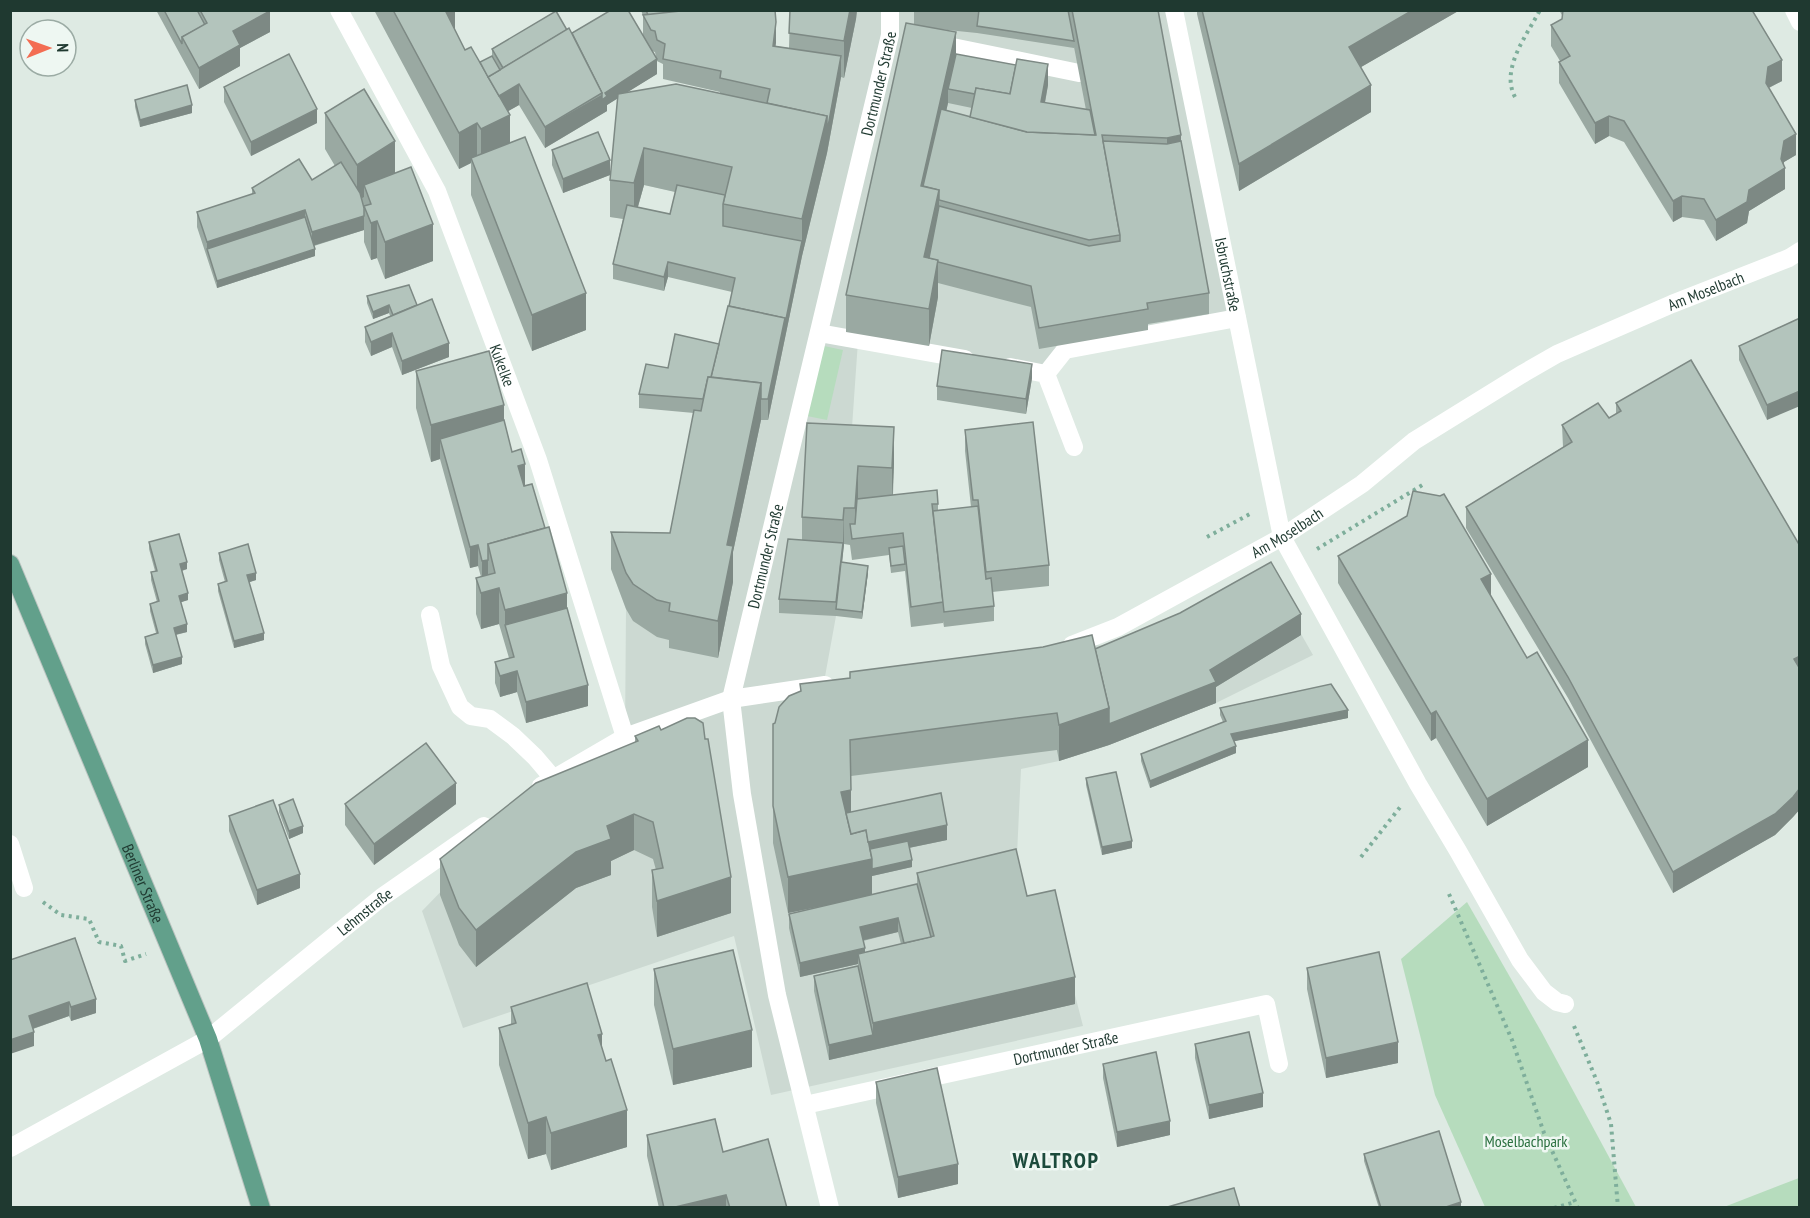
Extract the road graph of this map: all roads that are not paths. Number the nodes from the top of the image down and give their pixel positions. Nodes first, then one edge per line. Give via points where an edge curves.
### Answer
1 (339, 10) edge
2 (890, 10) edge
3 (1174, 10) edge
4 (1794, 10) edge
5 (1800, 22) edge
6 (890, 35) junction
7 (1186, 67) junction
8 (1164, 71) edge
9 (1079, 73) edge
10 (1800, 250) edge
11 (1236, 318) junction
12 (819, 333) junction
13 (1046, 374) junction
14 (1074, 447) dead end
15 (1282, 537) junction
16 (10, 564) edge
17 (430, 615) dead end
18 (1058, 647) edge
19 (844, 682) edge
20 (731, 699) junction
21 (625, 737) junction
22 (552, 777) junction
23 (524, 797) edge
24 (496, 817) edge
25 (10, 843) edge
26 (24, 888) road end
27 (1564, 1004) road end
28 (208, 1039) junction
29 (1279, 1064) dead end
30 (805, 1105) junction
31 (10, 1148) edge
32 (261, 1208) edge
33 (830, 1208) edge

1 - 21 street, Kukelke via 437,191 538,460
2 - 6 street, Dortmunder Straße
3 - 7 street, Isbruchstraße
4 - 5 street
6 - 9 street
6 - 12 street, Dortmunder Straße
7 - 8 street
7 - 11 street, Isbruchstraße
10 - 15 street, Am Moselbach via 1789,258 1557,354 1414,441 1362,484
11 - 13 street via 1065,350
11 - 15 street, Isbruchstraße
12 - 13 street
12 - 20 street, Dortmunder Straße
13 - 14 street
15 - 18 street, Am Moselbach via 1118,627
15 - 27 street, Isbruchstraße via 1520,960 1544,992
16 - 28 main road, Berliner Straße
17 - 22 street via 441,666 460,707 471,716 490,719 513,736
19 - 20 street
20 - 21 street
20 - 30 street, Dortmunder Straße via 742,794 777,995
21 - 22 street
22 - 23 street
24 - 28 street, Lehmstraße via 382,897
25 - 26 street
28 - 31 street, Lehmstraße
28 - 32 main road, Berliner Straße
29 - 30 street, Dortmunder Straße via 1266,1004
30 - 33 street, Dortmunder Straße

